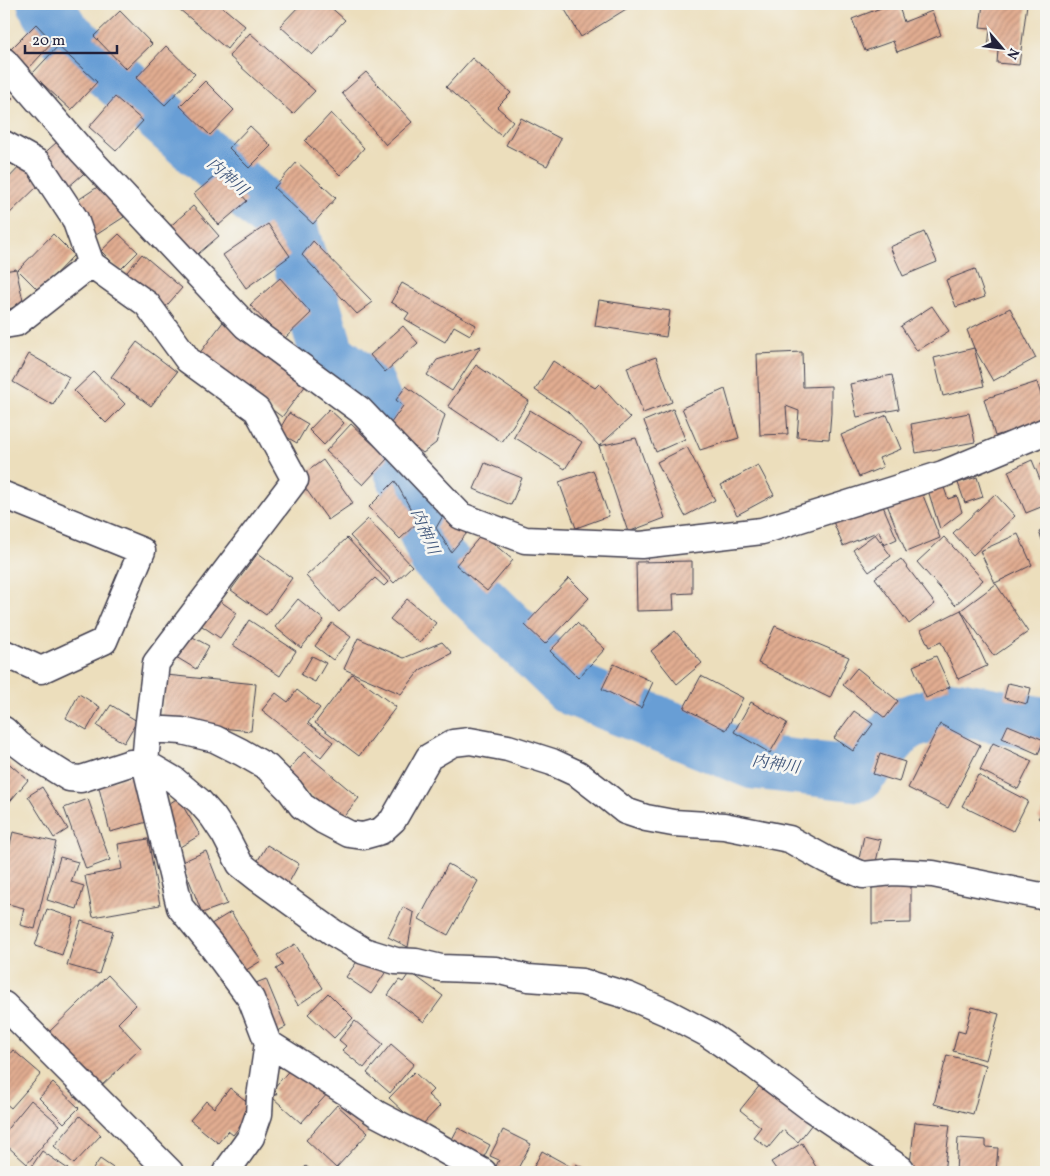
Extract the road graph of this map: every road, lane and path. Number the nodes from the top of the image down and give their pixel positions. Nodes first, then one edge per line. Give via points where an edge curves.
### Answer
1 (4, 60) edge
2 (4, 144) edge
3 (91, 264) junction
4 (4, 324) edge
5 (1046, 431) edge
6 (4, 495) edge
7 (4, 653) edge
8 (148, 729) junction
9 (4, 730) edge
10 (146, 763) junction
11 (1046, 898) edge
12 (4, 1005) edge
13 (268, 1043) junction
14 (170, 1172) edge
15 (226, 1172) edge
16 (483, 1172) edge
17 (901, 1172) edge

1 - 5 street via 81,150 246,326 360,410 462,516 525,540 640,545 762,531 943,474
2 - 3 street via 38,163 75,220
3 - 4 street via 16,324
3 - 8 street via 147,304 188,360 257,410 295,480 156,663
6 - 7 street via 142,551 104,641 41,670
8 - 10 street
8 - 11 street via 182,731 215,739 241,752 267,767 302,806 349,834 363,836 381,831 393,820 429,757 453,743 470,741 530,754 561,766 578,774 625,812 646,818 724,826 789,839 863,875 893,872 933,874
9 - 10 street via 18,744 69,778 81,779 130,763
10 - 13 street via 180,907 251,999
10 - 17 street via 199,801 225,835 240,864 364,951 396,961 441,968 496,970 528,978 582,982 629,996 708,1034
12 - 14 street
13 - 15 street via 258,1114 251,1138
13 - 16 street via 377,1114

